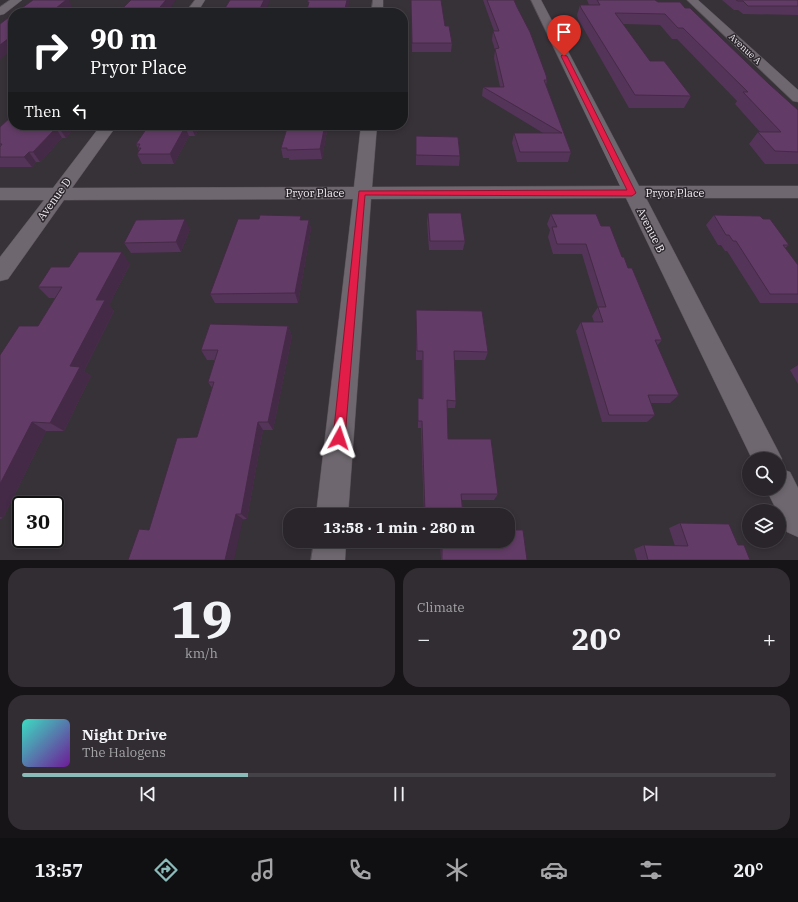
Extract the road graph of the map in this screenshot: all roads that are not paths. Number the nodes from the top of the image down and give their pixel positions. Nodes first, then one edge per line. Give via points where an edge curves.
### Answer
1 (17, 0) edge
2 (536, 0) edge
3 (692, 0) edge
4 (0, 12) edge
5 (798, 98) edge
6 (105, 130) edge
7 (368, 130) edge
8 (362, 192) junction
9 (798, 192) edge
10 (632, 193) junction
11 (0, 194) edge
12 (58, 194) junction
13 (0, 273) edge
14 (763, 452) edge
15 (786, 496) edge
16 (333, 508) edge
17 (798, 521) edge
18 (329, 548) edge
19 (328, 560) edge

1 - 4 street
2 - 10 street, Avenue B
3 - 5 street, Avenue A
6 - 12 street, Avenue D
7 - 8 street
8 - 10 street, Pryor Place
8 - 12 street, Pryor Place
8 - 16 street
9 - 10 street, Pryor Place
10 - 14 street, Avenue B
11 - 12 street, Pryor Place
12 - 13 street, Avenue D
15 - 17 street
18 - 19 street

